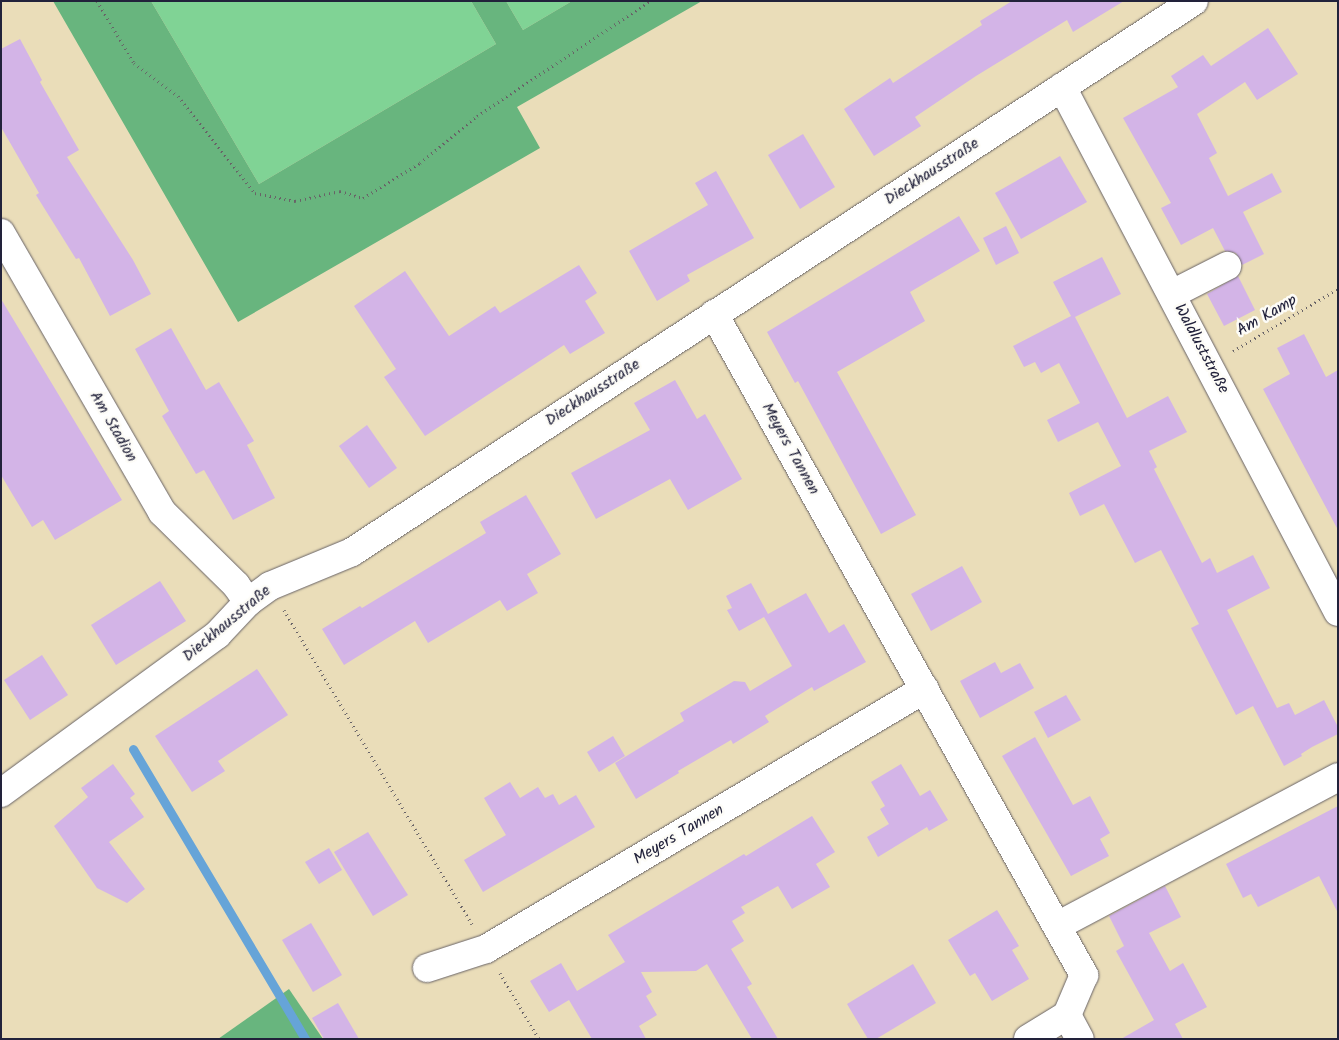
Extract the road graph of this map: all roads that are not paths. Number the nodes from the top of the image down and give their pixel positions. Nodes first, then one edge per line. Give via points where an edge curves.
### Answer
1 (1194, 1) edge
2 (1062, 87) junction
3 (1, 233) edge
4 (1227, 266) dead end
5 (1172, 294) junction
6 (714, 314) junction
7 (248, 602) junction
8 (1338, 612) edge
9 (925, 689) junction
10 (1338, 777) edge
11 (1, 793) edge
12 (1057, 926) junction
13 (427, 968) dead end
14 (1068, 1015) junction
15 (1028, 1039) edge
16 (1080, 1039) edge

1 - 2 street, Dieckhausstraße
2 - 5 street, Waldluststraße
2 - 6 street, Dieckhausstraße
3 - 7 street, Am Stadion via 162,512 236,585
4 - 5 street
5 - 8 street, Waldluststraße
6 - 7 street, Dieckhausstraße via 352,552 270,586
6 - 9 street, Meyers Tannen
7 - 11 street, Dieckhausstraße via 217,635
9 - 12 street, Meyers Tannen
9 - 13 street, Meyers Tannen via 486,949
10 - 12 street
12 - 14 street, Meyers Tannen via 1084,975
14 - 15 street
14 - 16 street

